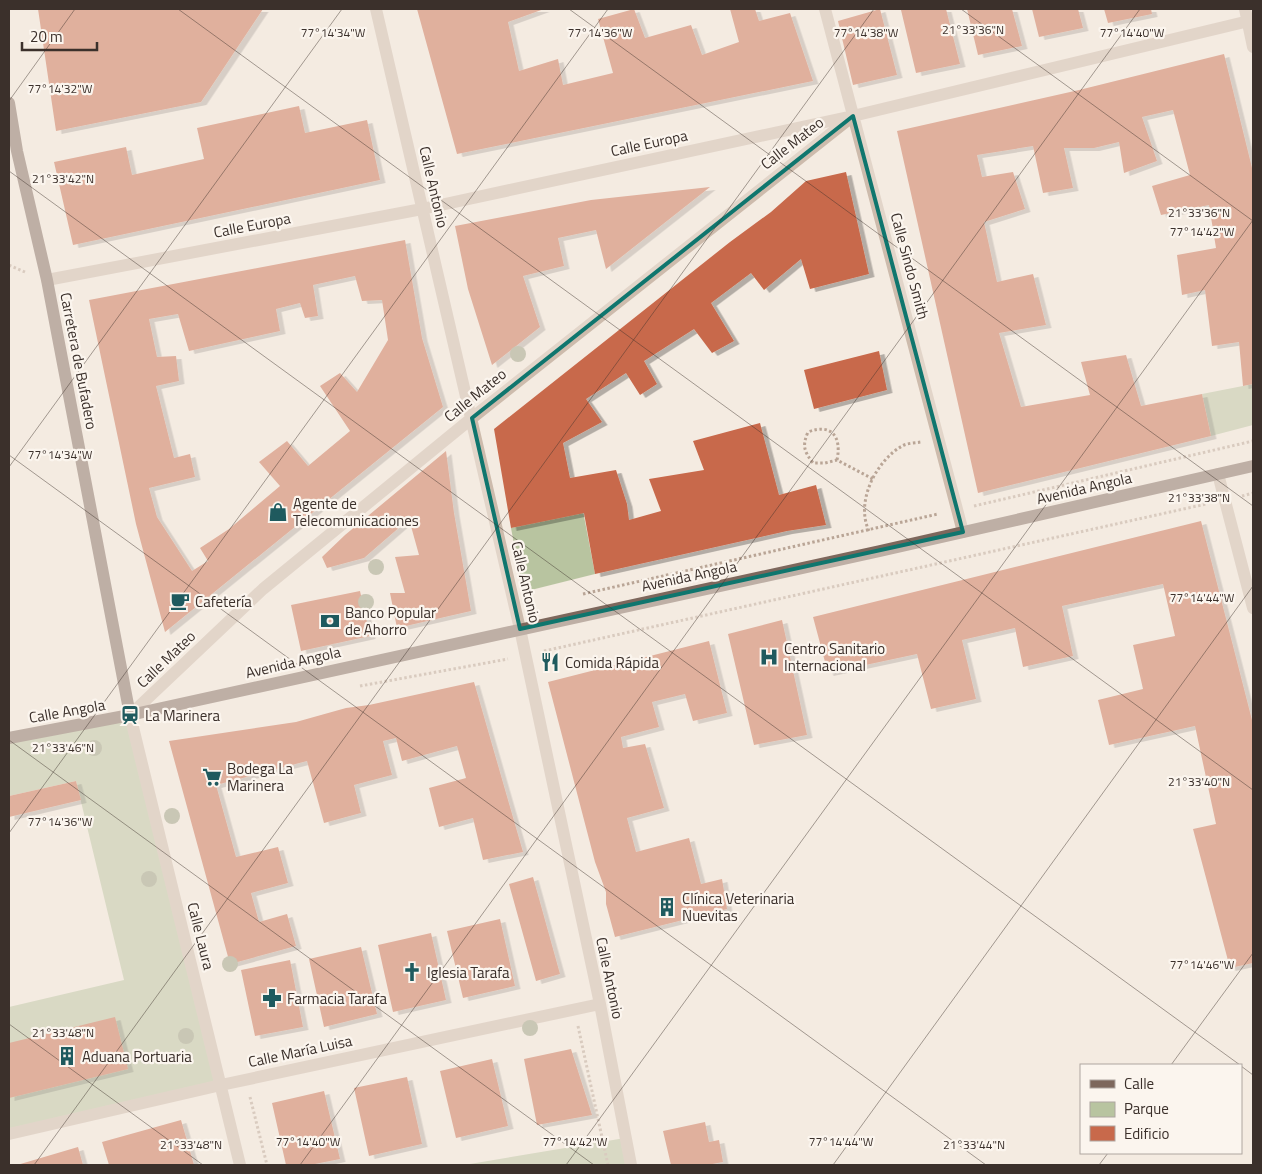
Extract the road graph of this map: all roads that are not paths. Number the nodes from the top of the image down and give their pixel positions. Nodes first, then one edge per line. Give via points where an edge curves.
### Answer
1 (376, 9) edge
2 (825, 9) edge
3 (1249, 17) edge
4 (1253, 47) edge
5 (9, 103) edge
6 (853, 116) junction
7 (422, 209) junction
8 (47, 280) junction
9 (472, 418) junction
10 (1253, 466) edge
11 (1218, 474) junction
12 (963, 532) junction
13 (1253, 608) edge
14 (520, 629) junction
15 (130, 715) junction
16 (9, 738) edge
17 (600, 1004) junction
18 (221, 1085) junction
19 (9, 1134) edge
20 (240, 1165) edge
21 (630, 1165) edge

1 - 7 street, Calle Antonio
2 - 6 street, Calle Sindo Smith
3 - 4 street
3 - 6 street, Calle Europa
5 - 8 main road, Carretera de Bufadero
6 - 7 street, Calle Europa
6 - 9 street, Calle Mateo
6 - 12 street, Calle Sindo Smith
7 - 8 street, Calle Europa
7 - 9 street, Calle Antonio
8 - 15 main road, Carretera de Bufadero
9 - 14 street, Calle Antonio
9 - 15 street, Calle Mateo via 263,589
10 - 11 main road, Avenida Angola
11 - 12 main road, Avenida Angola
11 - 13 street
12 - 14 main road, Avenida Angola
14 - 15 main road, Avenida Angola
14 - 17 street, Calle Antonio
15 - 16 main road, Calle Angola
15 - 18 street, Calle Laura
17 - 18 street, Calle María Luisa
17 - 21 street, Calle Antonio
18 - 19 street, Calle María Luisa
18 - 20 street, Calle Laura

